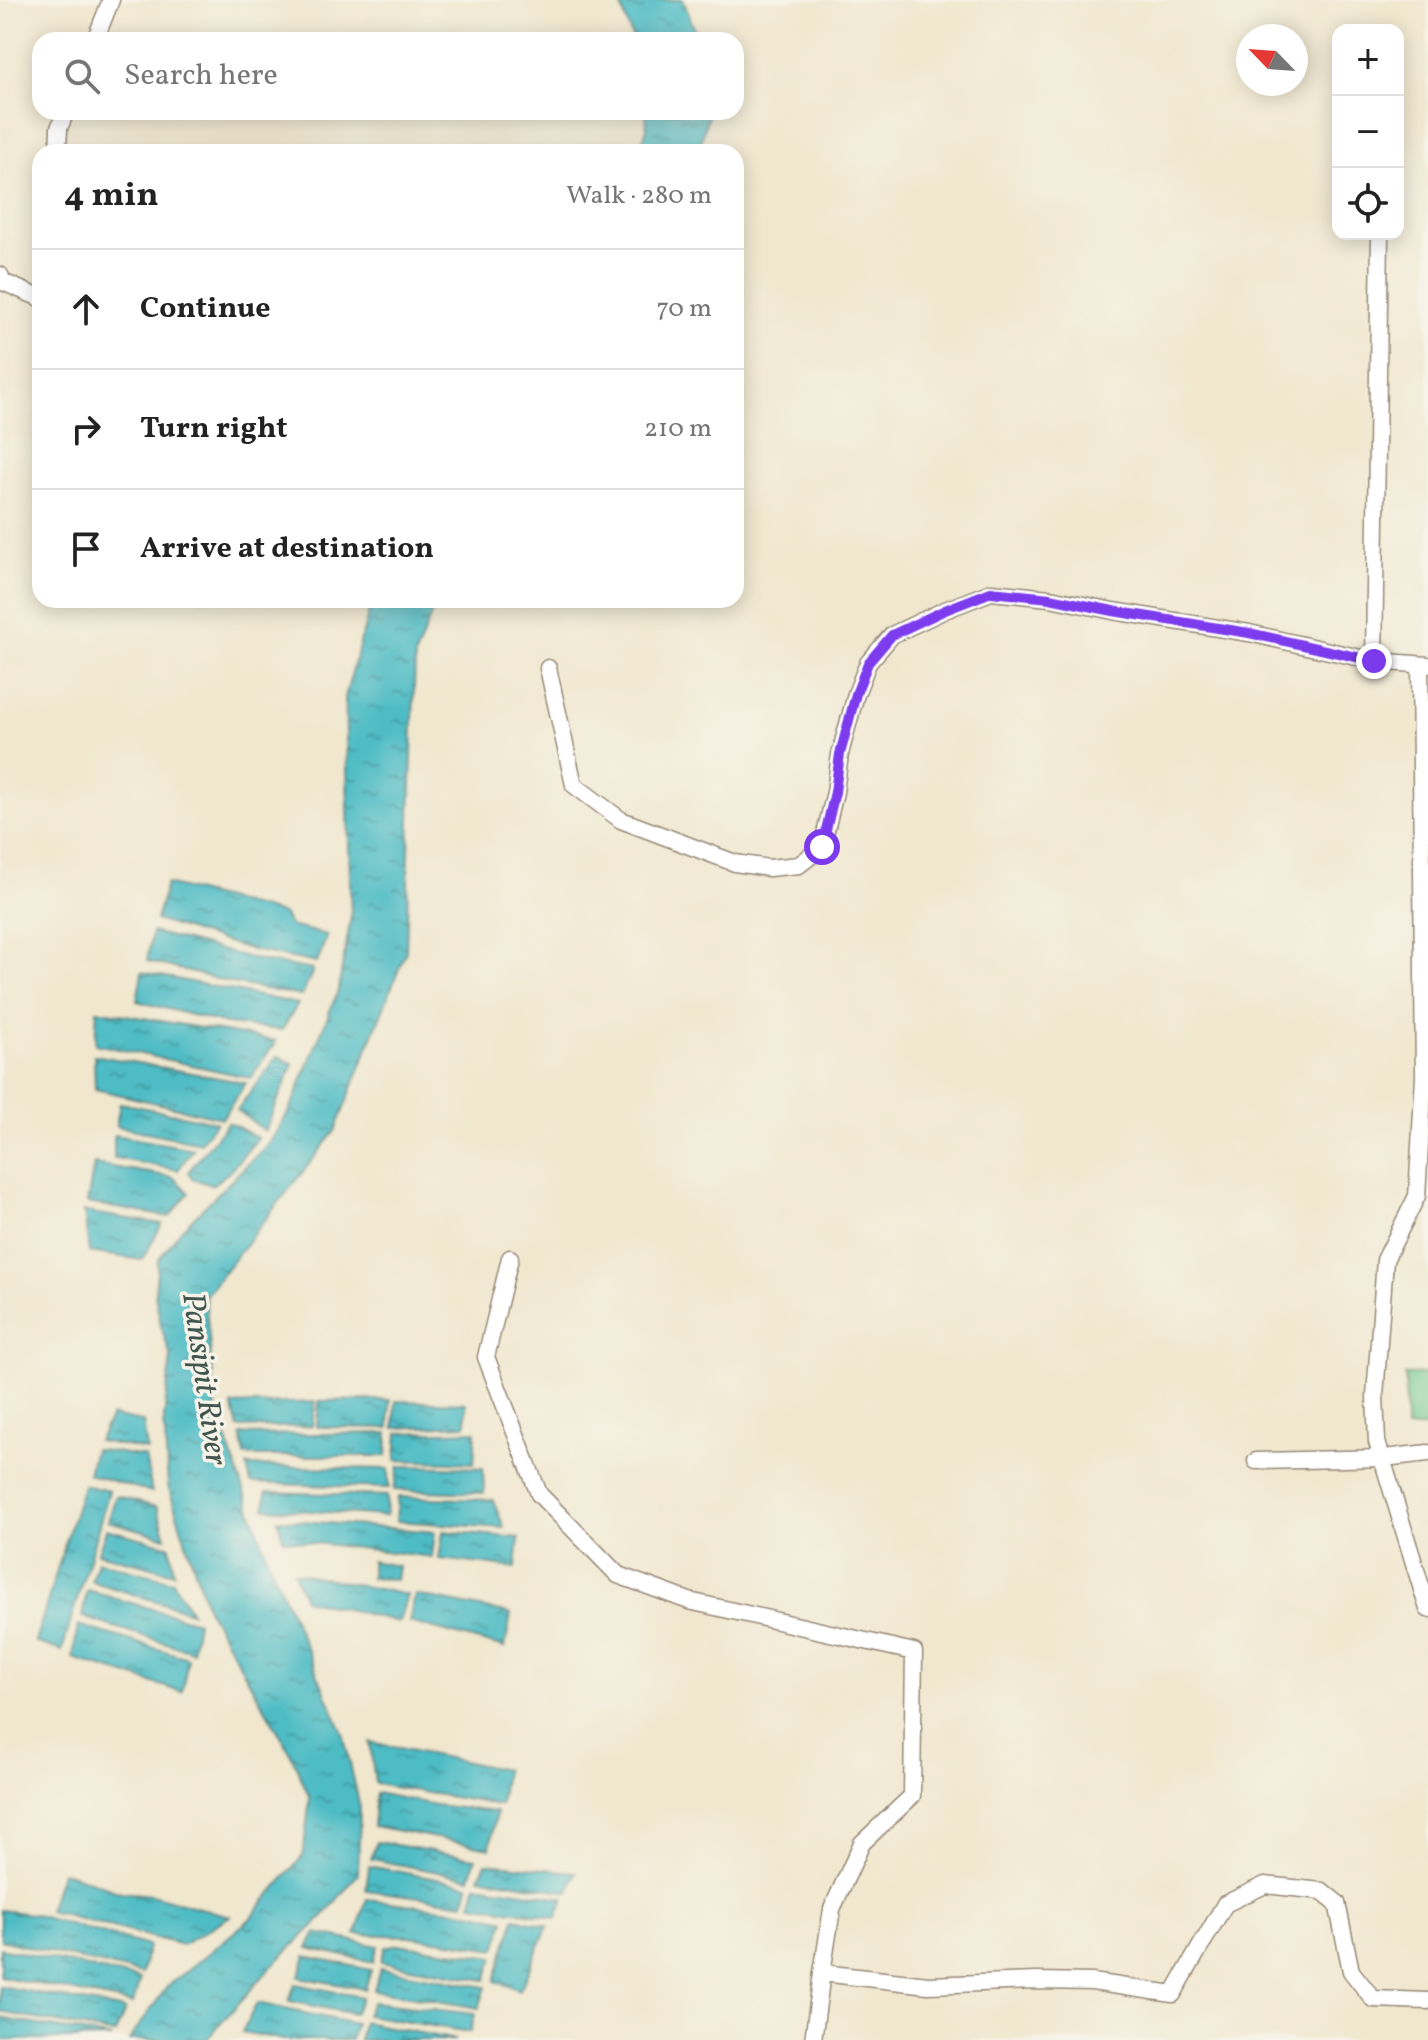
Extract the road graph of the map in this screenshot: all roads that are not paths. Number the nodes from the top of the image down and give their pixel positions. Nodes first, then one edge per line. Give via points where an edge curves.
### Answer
1 (111, 0) edge
2 (98, 32) edge
3 (62, 120) edge
4 (58, 144) edge
5 (1380, 240) edge
6 (0, 275) edge
7 (32, 295) edge
8 (1374, 661) junction
9 (1424, 665) edge
10 (548, 668) dead end
11 (510, 1258) dead end
12 (1428, 1453) edge
13 (1384, 1458) junction
14 (1256, 1461) dead end
15 (1428, 1609) edge
16 (822, 1973) junction
17 (1428, 2001) edge
18 (813, 2040) edge

1 - 2 street
3 - 4 street
5 - 8 street
6 - 7 street via 3,282
8 - 9 street
8 - 10 street via 1249,633 991,592 892,635 868,663 844,739 822,847 799,865 769,868 735,863 621,820 574,785
9 - 13 street via 1421,1145 1417,1196 1385,1260 1375,1396 1377,1442
11 - 16 street via 486,1357 539,1494 618,1575 689,1601 914,1652 912,1796 862,1843 832,1909
12 - 13 street
13 - 14 street
13 - 15 street
16 - 17 street via 928,1985 1092,1982 1173,1994 1225,1904 1265,1885 1322,1891 1337,1903 1351,1971 1373,1999
16 - 18 street

